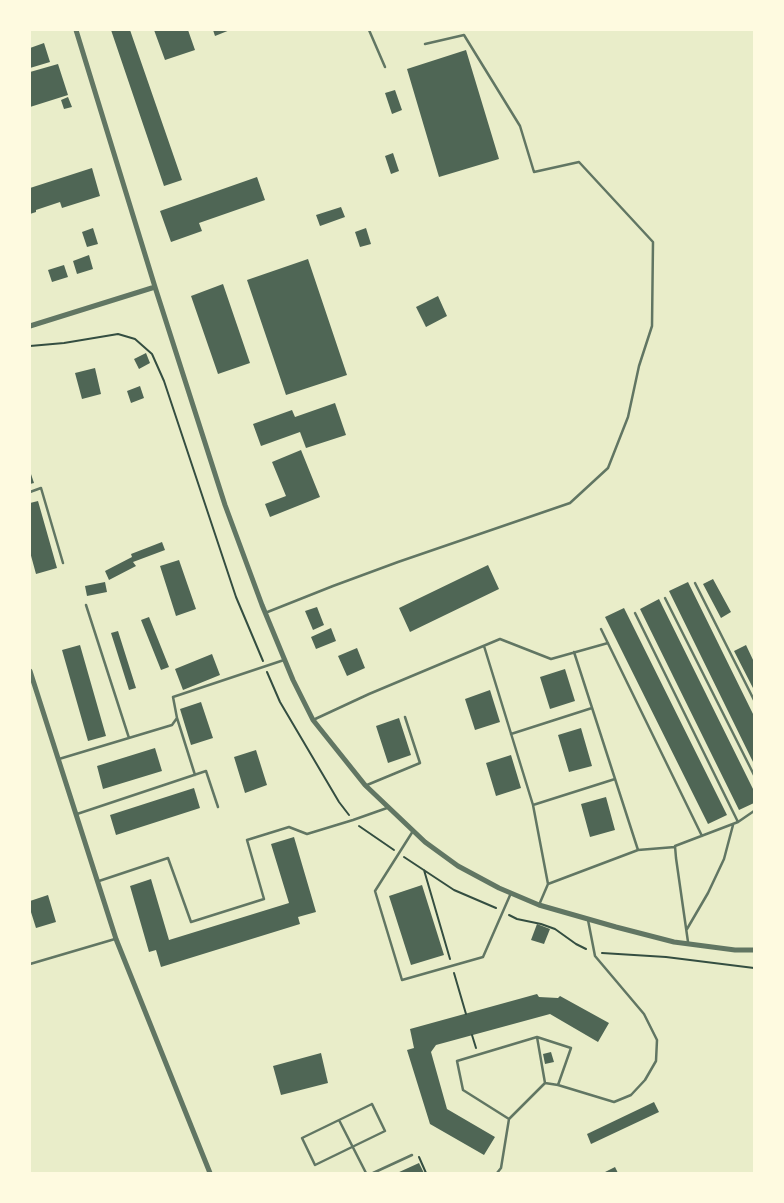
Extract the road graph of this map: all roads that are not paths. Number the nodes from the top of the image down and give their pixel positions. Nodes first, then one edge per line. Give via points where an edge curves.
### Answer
1 (76, 30) edge
2 (369, 30) edge
3 (425, 44) dead end
4 (385, 67) dead end
5 (155, 287) junction
6 (30, 326) edge
7 (30, 492) edge
8 (63, 563) dead end
9 (695, 583) dead end
10 (665, 598) dead end
11 (86, 605) dead end
12 (265, 613) junction
13 (635, 613) dead end
14 (601, 629) dead end
15 (608, 643) junction
16 (484, 646) junction
17 (574, 652) junction
18 (284, 660) junction
19 (30, 670) edge
20 (32, 687) edge
21 (754, 700) edge
22 (592, 708) junction
23 (405, 717) dead end
24 (177, 718) junction
25 (313, 720) junction
26 (511, 734) junction
27 (129, 738) junction
28 (58, 760) junction
29 (195, 775) junction
30 (754, 775) edge
31 (615, 779) junction
32 (365, 785) junction
33 (533, 805) junction
34 (218, 807) dead end
35 (388, 808) junction
36 (754, 811) edge
37 (76, 814) junction
38 (738, 822) junction
39 (733, 824) junction
40 (413, 831) junction
41 (702, 836) junction
42 (675, 846) junction
43 (638, 850) junction
44 (97, 881) junction
45 (548, 884) junction
46 (511, 893) junction
47 (539, 905) junction
48 (588, 919) junction
49 (686, 930) junction
50 (116, 939) junction
51 (689, 944) junction
52 (754, 950) edge
53 (30, 964) edge
54 (537, 1037) junction
55 (544, 1083) junction
56 (558, 1085) junction
57 (509, 1119) junction
58 (339, 1120) junction
59 (353, 1147) junction
60 (412, 1155) dead end
61 (210, 1173) edge
62 (366, 1173) edge
63 (373, 1173) edge
64 (497, 1173) edge

1 - 5 street
2 - 4 lane
3 - 12 lane via 464,35 520,126 534,172 579,162 653,242 652,326 628,417 608,468 570,503
5 - 6 street
5 - 12 street via 225,505
7 - 8 lane via 41,488
9 - 21 lane
10 - 30 lane
11 - 27 lane
12 - 18 street
13 - 38 lane
14 - 15 lane
15 - 17 lane
15 - 41 lane
16 - 17 lane via 500,639 551,659
16 - 25 lane
16 - 26 lane
17 - 22 lane
18 - 24 lane via 172,697
18 - 25 street
19 - 20 street
20 - 28 street
22 - 26 lane
22 - 31 lane
23 - 32 lane via 420,763
24 - 27 lane via 172,724
24 - 29 lane
25 - 32 street
26 - 33 lane
27 - 28 lane
28 - 37 street
29 - 34 lane via 206,771
29 - 37 lane
31 - 33 lane
31 - 43 lane
32 - 35 street
33 - 45 lane
35 - 40 street
35 - 44 lane via 307,834 289,827 247,840 264,898 191,922 168,858
36 - 38 lane
37 - 44 street
38 - 39 lane
39 - 41 lane
39 - 49 lane via 724,859
40 - 46 street via 458,866
40 - 46 lane via 375,891 402,980 483,957
41 - 42 lane
42 - 43 lane
42 - 49 lane
43 - 45 lane
44 - 50 street
45 - 47 lane
46 - 47 street
47 - 48 street
48 - 51 street
48 - 56 lane via 595,956 644,1014 657,1040 656,1061 631,1095 614,1102
49 - 51 lane
50 - 53 lane
50 - 61 street
51 - 52 street
54 - 55 lane
54 - 56 lane via 572,1048
54 - 57 lane via 457,1061 463,1090
55 - 56 lane
55 - 57 lane
57 - 64 lane via 502,1168
58 - 59 lane
58 - 59 lane via 372,1104 385,1131
58 - 59 lane via 302,1138 315,1165
59 - 62 lane
60 - 63 lane

